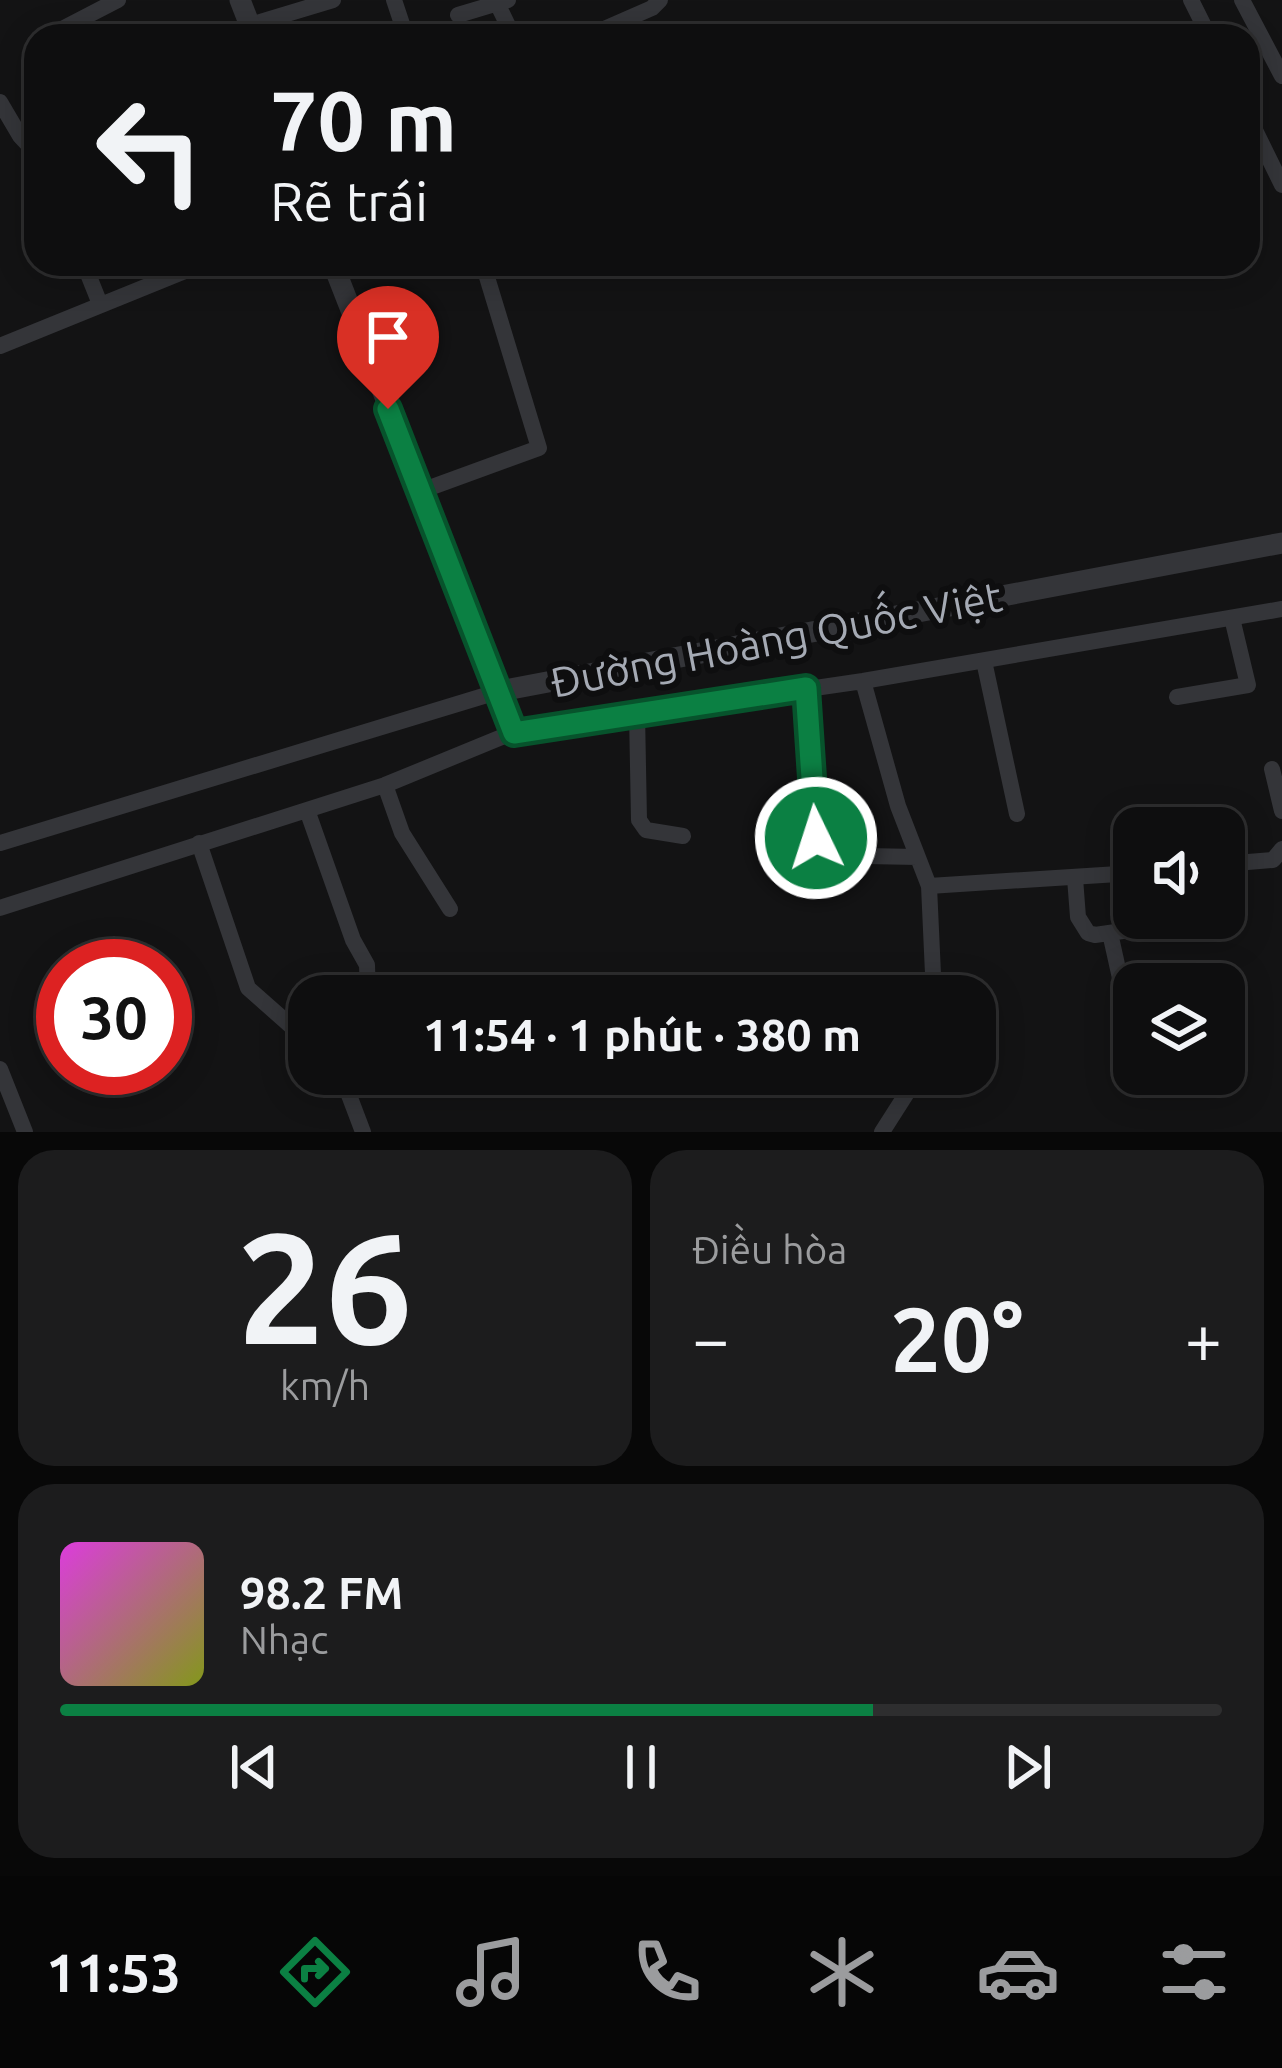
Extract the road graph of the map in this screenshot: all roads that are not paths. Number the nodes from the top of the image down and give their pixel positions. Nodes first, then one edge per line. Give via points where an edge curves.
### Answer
1 (118, 0) edge
2 (334, 0) edge
3 (660, 0) edge
4 (503, 2) edge
5 (458, 15) dead end
6 (72, 24) edge
7 (271, 24) edge
8 (615, 24) edge
9 (1260, 34) edge
10 (1282, 76) edge
11 (0, 102) edge
12 (24, 140) edge
13 (1260, 140) edge
14 (1282, 185) edge
15 (89, 276) edge
16 (171, 276) edge
17 (338, 276) edge
18 (487, 276) edge
19 (100, 304) junction
20 (0, 346) edge
21 (421, 491) junction
22 (1282, 544) edge
23 (1282, 609) edge
24 (1232, 618) junction
25 (984, 661) junction
26 (863, 682) junction
27 (806, 688) junction
28 (502, 696) junction
29 (1178, 697) dead end
30 (637, 713) junction
31 (512, 727) junction
32 (1272, 769) dead end
33 (385, 785) junction
34 (307, 810) junction
35 (1282, 812) edge
36 (1017, 814) dead end
37 (683, 836) dead end
38 (0, 843) edge
39 (199, 843) junction
40 (1282, 848) edge
41 (916, 857) junction
42 (1245, 863) edge
43 (1113, 875) edge
44 (1075, 878) junction
45 (929, 886) junction
46 (0, 908) edge
47 (450, 909) dead end
48 (1110, 933) junction
49 (1113, 933) edge
50 (1117, 963) edge
51 (367, 975) edge
52 (933, 975) edge
53 (288, 1023) edge
54 (0, 1069) edge
55 (350, 1095) edge
56 (906, 1095) edge
57 (25, 1132) edge
58 (363, 1132) edge
59 (882, 1132) edge

1 - 6 street
2 - 7 street
3 - 8 street
4 - 5 street
9 - 10 street
11 - 12 street
13 - 14 street
15 - 19 street
16 - 19 street
17 - 21 street
18 - 21 street via 539,448
19 - 20 street
21 - 28 street
22 - 28 street, Đường Hoàng Quốc Việt
23 - 24 street
24 - 25 street
24 - 29 street via 1249,685
25 - 26 street
25 - 36 street
26 - 27 street
26 - 41 street
27 - 30 street
27 - 41 street via 816,838 866,856
28 - 31 street
28 - 38 street, Đường Hoàng Quốc Việt
30 - 31 street
30 - 37 street via 639,820 646,830
31 - 33 street
32 - 35 street
33 - 34 street
33 - 47 street via 402,833
34 - 39 street
34 - 51 street
39 - 46 street
39 - 53 street via 248,988
40 - 42 street via 1274,860
41 - 45 street
43 - 44 street
44 - 45 street
44 - 48 street via 1082,928
45 - 52 street
48 - 49 street
48 - 50 street
54 - 57 street
55 - 58 street
56 - 59 street

